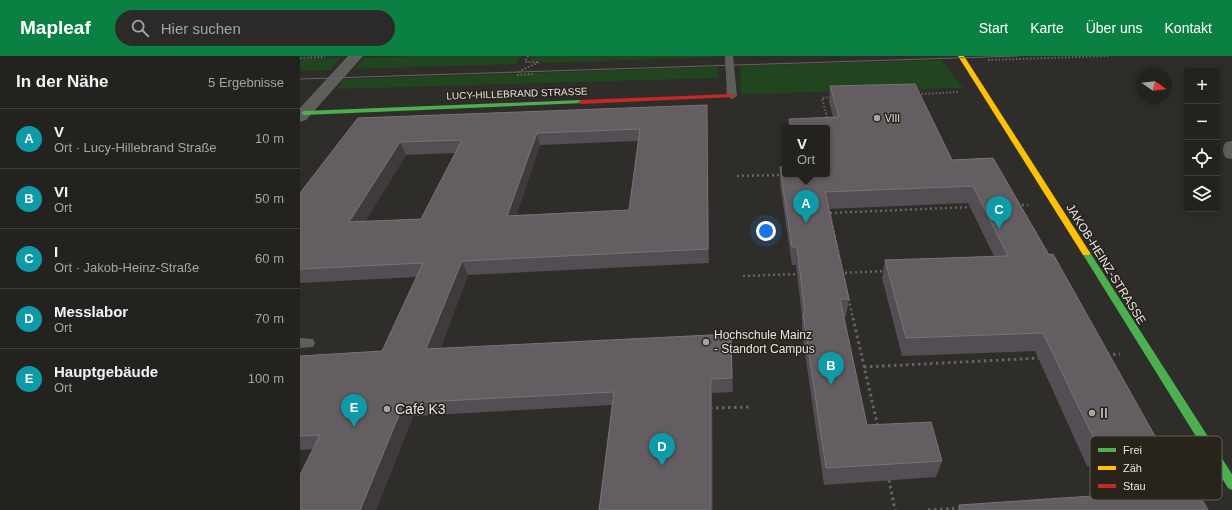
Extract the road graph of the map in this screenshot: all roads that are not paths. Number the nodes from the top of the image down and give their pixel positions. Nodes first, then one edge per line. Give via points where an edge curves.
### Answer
1 (356, 56) edge
2 (729, 56) edge
3 (961, 56) edge
4 (732, 96) joint
5 (302, 115) edge
6 (1232, 146) edge
7 (1232, 154) edge
8 (1202, 436) edge
9 (1222, 468) edge
10 (1232, 484) edge

1 - 5 street
2 - 4 lane
3 - 8 street, JAKOB-HEINZ-STRASSE
4 - 5 street, LUCY-HILLEBRAND STRASSE
6 - 7 street
9 - 10 street, JAKOB-HEINZ-STRASSE

